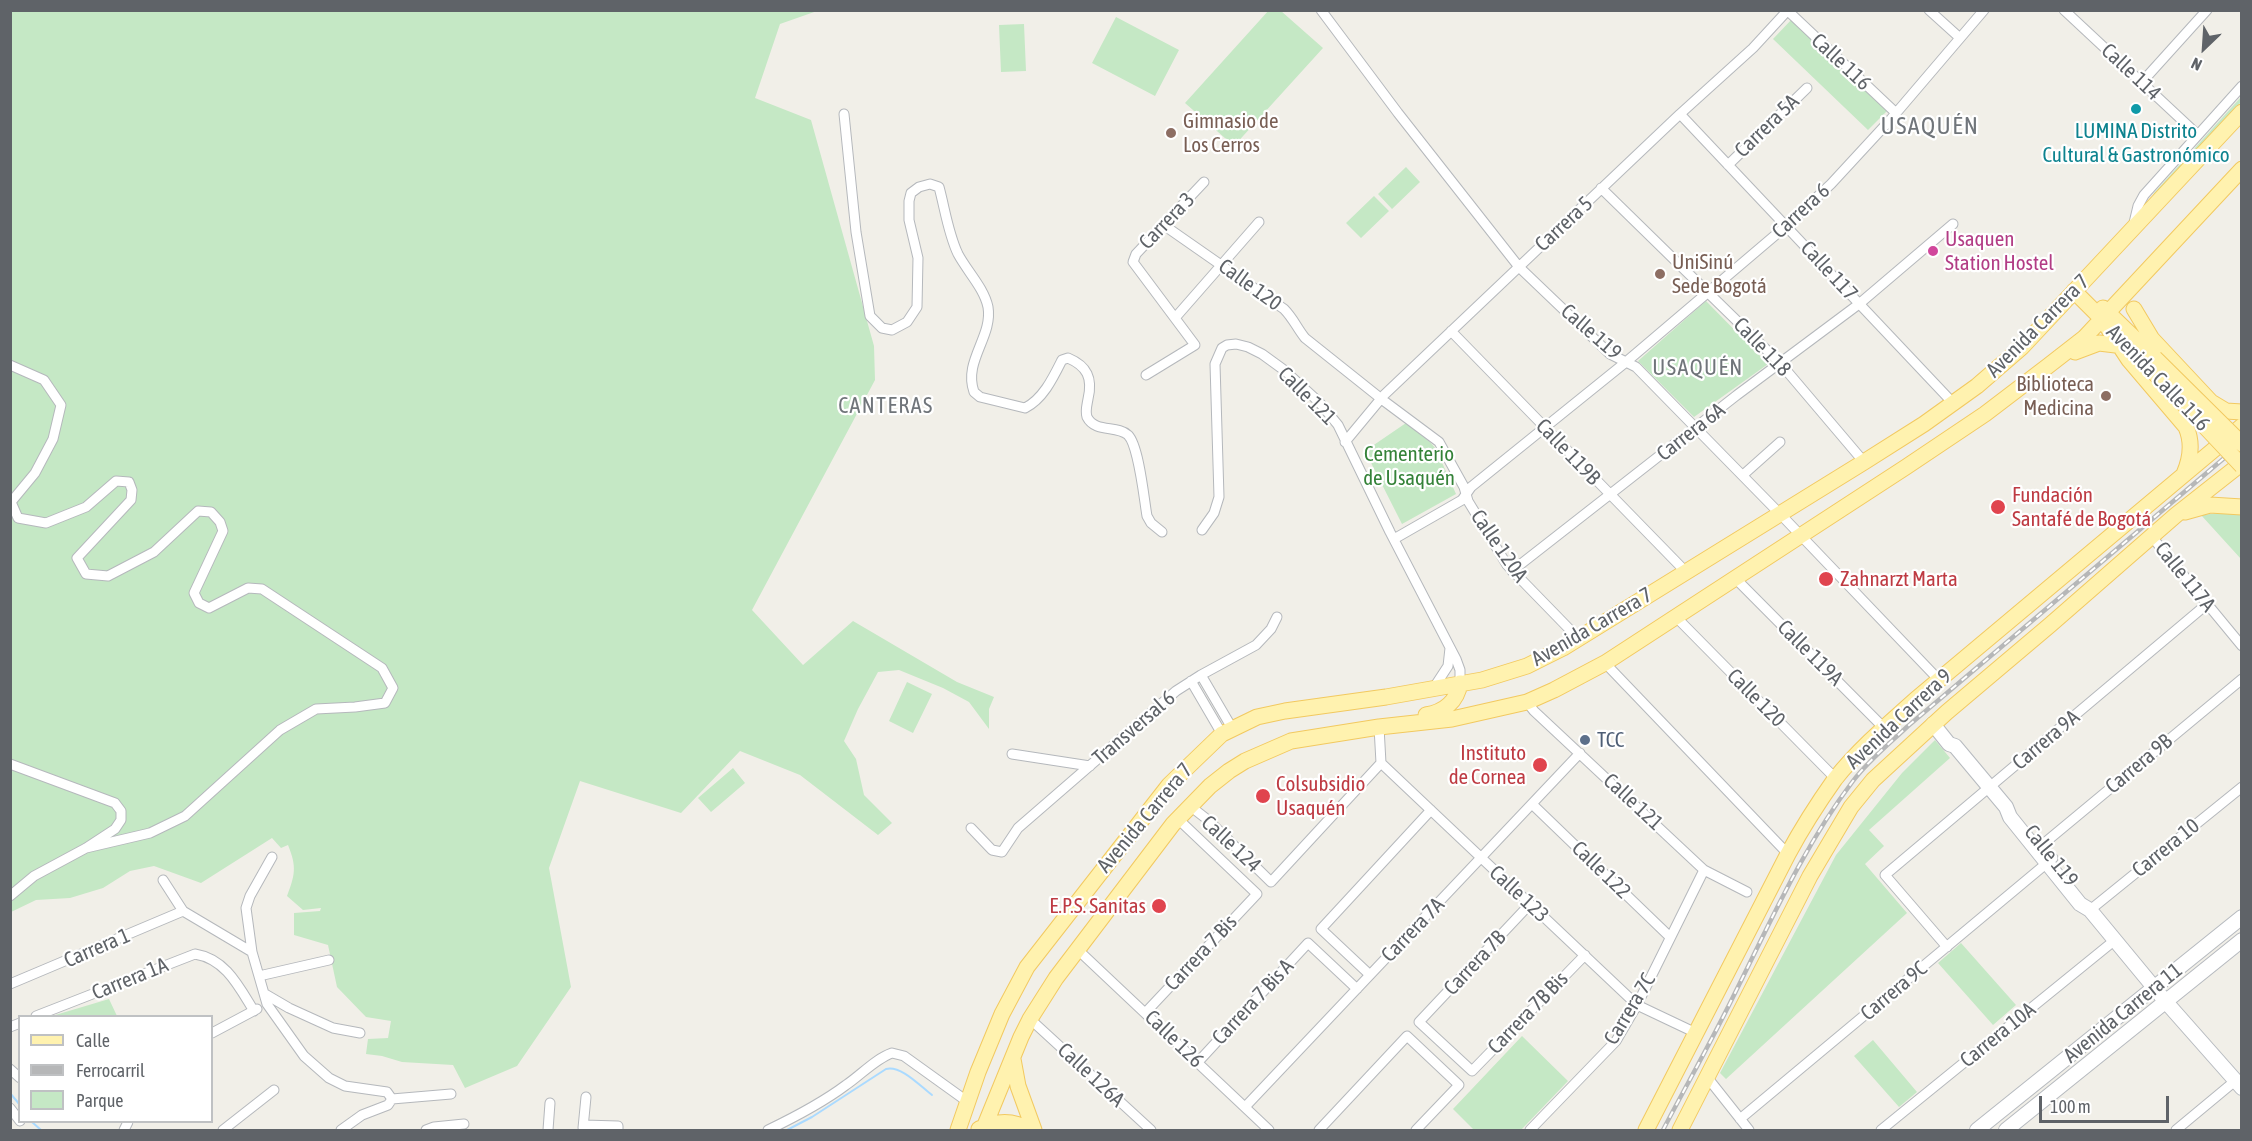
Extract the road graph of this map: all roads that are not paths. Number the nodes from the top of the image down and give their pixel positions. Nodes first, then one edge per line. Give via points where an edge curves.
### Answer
1 (1321, 10) edge
2 (1929, 10) edge
3 (1984, 10) edge
4 (2064, 10) edge
5 (2081, 10) edge
6 (2207, 10) edge
7 (1787, 11) edge
8 (2073, 19) junction
9 (1960, 38) junction
10 (2142, 82) junction
11 (2241, 86) edge
12 (1807, 88) dead end
13 (2241, 112) edge
14 (1896, 113) junction
15 (844, 114) dead end
16 (1680, 114) junction
17 (2198, 135) junction
18 (1728, 165) junction
19 (2241, 169) edge
20 (1204, 182) dead end
21 (1601, 188) junction
22 (1259, 222) dead end
23 (1953, 224) dead end
24 (1786, 225) junction
25 (1165, 226) junction
26 (2132, 229) junction
27 (1222, 265) junction
28 (1519, 267) junction
29 (2136, 283) junction
30 (2077, 288) junction
31 (1708, 292) junction
32 (1859, 304) junction
33 (2134, 309) junction
34 (2105, 316) junction
35 (1175, 318) junction
36 (1451, 331) junction
37 (2129, 349) junction
38 (1626, 362) junction
39 (2151, 362) junction
40 (1780, 363) junction
41 (10, 365) edge
42 (2048, 366) junction
43 (1146, 375) dead end
44 (1380, 398) junction
45 (1953, 403) junction
46 (2241, 412) edge
47 (2241, 426) edge
48 (1545, 428) junction
49 (1696, 428) junction
50 (1345, 442) junction
51 (1780, 442) dead end
52 (2241, 444) edge
53 (1864, 462) junction
54 (2241, 465) edge
55 (2183, 475) junction
56 (1743, 476) junction
57 (1466, 493) junction
58 (1610, 495) junction
59 (2241, 507) edge
60 (1779, 513) junction
61 (2176, 515) junction
62 (1202, 530) dead end
63 (1162, 532) dead end
64 (1800, 535) junction
65 (2152, 537) junction
66 (1394, 539) junction
67 (1512, 571) junction
68 (1686, 572) junction
69 (1735, 578) junction
70 (2207, 604) junction
71 (1277, 617) dead end
72 (1676, 617) junction
73 (1578, 638) junction
74 (2241, 646) edge
75 (1450, 648) junction
76 (1605, 663) junction
77 (1202, 675) junction
78 (2241, 679) edge
79 (1939, 680) junction
80 (1191, 681) junction
81 (1460, 683) junction
82 (1433, 688) junction
83 (1527, 702) junction
84 (1935, 722) junction
85 (1380, 727) junction
86 (1884, 728) junction
87 (1227, 731) junction
88 (1353, 731) junction
89 (1580, 753) junction
90 (1012, 754) dead end
91 (1381, 763) junction
92 (10, 764) edge
93 (1090, 766) junction
94 (1836, 779) junction
95 (1990, 787) junction
96 (2241, 787) edge
97 (1532, 804) junction
98 (1190, 806) junction
99 (1431, 810) junction
100 (1178, 819) junction
101 (971, 828) dead end
102 (2039, 847) junction
103 (86, 848) junction
104 (1788, 854) junction
105 (272, 857) dead end
106 (1482, 858) junction
107 (2050, 860) junction
108 (1704, 870) junction
109 (163, 880) dead end
110 (1747, 892) dead end
111 (1257, 894) joint
112 (10, 896) edge
113 (1530, 904) junction
114 (2090, 910) junction
115 (183, 911) junction
116 (2241, 917) edge
117 (1670, 936) junction
118 (2115, 940) junction
119 (2241, 940) edge
120 (1947, 947) junction
121 (1077, 949) junction
122 (252, 952) junction
123 (1585, 955) junction
124 (329, 960) dead end
125 (1370, 975) junction
126 (259, 976) junction
127 (10, 984) edge
128 (2154, 988) junction
129 (1357, 989) junction
130 (264, 994) junction
131 (2166, 1002) junction
132 (267, 1004) junction
133 (1637, 1005) junction
134 (254, 1011) junction
135 (1146, 1012) junction
136 (41, 1015) edge
137 (1030, 1018) junction
138 (213, 1032) edge
139 (360, 1033) dead end
140 (1696, 1033) junction
141 (1013, 1056) junction
142 (1198, 1062) junction
143 (1472, 1071) joint
144 (1707, 1077) junction
145 (2238, 1084) edge
146 (274, 1090) dead end
147 (451, 1094) dead end
148 (586, 1097) dead end
149 (392, 1099) junction
150 (550, 1103) dead end
151 (1245, 1107) junction
152 (967, 1108) junction
153 (10, 1119) edge
154 (1740, 1119) junction
155 (464, 1124) dead end
156 (22, 1125) edge
157 (583, 1128) edge
158 (618, 1128) edge
159 (979, 1130) edge
160 (223, 1131) edge
161 (341, 1131) edge
162 (426, 1131) edge
163 (548, 1131) edge
164 (768, 1131) edge
165 (958, 1131) edge
166 (1029, 1131) edge
167 (1034, 1131) edge
168 (1151, 1131) edge
169 (1269, 1131) edge
170 (1319, 1131) edge
171 (1416, 1131) edge
172 (1530, 1131) edge
173 (1646, 1131) edge
174 (1680, 1131) edge
175 (1749, 1131) edge
176 (1881, 1131) edge
177 (1977, 1131) edge
178 (2006, 1131) edge
179 (2176, 1131) edge

1 - 28 street, Calle 119
2 - 9 street
3 - 9 street, Carrera 6
4 - 8 street, Calle 114
5 - 8 street
6 - 10 street
7 - 14 street, Calle 116
7 - 16 street, Carrera 5 via 1754,48
8 - 10 street, Calle 114
9 - 14 street, Carrera 6
10 - 17 street, Calle 114
11 - 17 street
12 - 18 street, Carrera 5A
13 - 26 main road, Avenida Carrera 7
14 - 24 street, Carrera 6 via 1831,184
15 - 63 street via 856,232 870,316 882,328 892,330 907,322 917,307 918,258 909,201 919,187 939,187 958,253 988,308 985,333 974,358 974,392 1025,408 1041,396 1062,360 1080,363 1089,381 1089,420 1130,437 1136,450 1147,516
16 - 18 street, Calle 117
16 - 21 street, Carrera 5
17 - 26 street via 2139,202
18 - 24 street, Calle 117
19 - 29 main road, Avenida Carrera 7
20 - 25 street, Carrera 3
21 - 28 street, Carrera 5
21 - 31 street, Calle 118
22 - 27 street
23 - 32 street, Carrera 6A
24 - 31 street, Carrera 6
24 - 32 street, Calle 117
25 - 27 street, Calle 120
25 - 35 street, Carrera 3 via 1136,254 1133,262
26 - 30 main road, Avenida Carrera 7
27 - 35 street
27 - 44 street, Calle 120 via 1284,309 1305,338
28 - 36 street, Carrera 5
28 - 38 street, Calle 119 via 1610,354
29 - 33 main road
29 - 34 main road, Avenida Carrera 7
30 - 34 main road, Avenida Calle 116
30 - 45 main road, Avenida Carrera 7 via 2008,361
31 - 38 street, Carrera 6
31 - 40 street, Calle 118
32 - 40 street, Carrera 6A
32 - 45 street, Calle 117
33 - 37 main road
33 - 46 main road via 2152,339 2211,402 2226,411
34 - 37 main road, Avenida Calle 116
34 - 42 main road, Avenida Carrera 7
35 - 43 street via 1195,345
36 - 44 street, Carrera 5
36 - 48 street, Calle 119B
37 - 39 main road, Avenida Calle 116
37 - 42 main road via 2106,342 2090,345
37 - 55 main road via 2190,435 2191,450
38 - 48 street, Carrera 6
38 - 49 street, Calle 119 via 1636,367
39 - 52 main road, Avenida Calle 116, bridge
39 - 54 main road, Avenida Calle 116, bridge
40 - 49 street, Carrera 6A
40 - 53 street, Calle 118
41 - 103 street via 44,380 61,405 53,439 35,473 11,502 18,518 46,523 86,507 116,481 129,482 131,500 77,558 86,574 108,576 154,552 198,511 211,512 223,531 194,593 199,603 209,608 248,588 262,589 382,668 393,688 385,703 316,709 280,730 185,816 150,833
42 - 64 main road, Avenida Carrera 7 via 1971,424
44 - 50 street, Carrera 5
44 - 57 street, Calle 120A via 1439,442
45 - 53 main road, Avenida Carrera 7
47 - 55 main road, Avenida Carrera 9
48 - 57 street, Carrera 6
48 - 58 street, Calle 119B
49 - 56 street, Calle 119
49 - 58 street, Carrera 6A
50 - 62 street, Calle 121 via 1338,425 1319,402 1284,370 1248,347 1236,344 1222,348 1215,364 1219,497
50 - 66 street, Calle 121
51 - 56 street
53 - 60 main road, Avenida Carrera 7
54 - 61 main road, Avenida Carrera 9
55 - 79 main road, Avenida Carrera 9
56 - 60 street, Calle 119
57 - 66 street, Carrera 6 via 1462,500
57 - 67 street, Calle 120A
58 - 67 street, Carrera 6A
58 - 68 street, Calle 119B
59 - 61 main road via 2210,505
60 - 64 street, Calle 119
60 - 68 main road, Avenida Carrera 7
61 - 65 main road, Avenida Carrera 9
64 - 69 main road, Avenida Carrera 7
64 - 79 street, Calle 119
65 - 70 street, Calle 117A
65 - 84 main road, Avenida Carrera 9
66 - 75 street, Calle 121
67 - 73 street, Calle 120A
68 - 73 main road, Avenida Carrera 7
69 - 72 main road, Avenida Carrera 7
69 - 86 street, Calle 119A
70 - 74 street, Calle 117A
70 - 95 street, Carrera 9A
71 - 77 street, Transversal 6 via 1256,645
72 - 76 main road, Avenida Carrera 7
72 - 94 street, Calle 120
73 - 81 main road, Avenida Carrera 7 via 1527,666
75 - 81 street, Calle 121 via 1460,670
75 - 82 street via 1448,666
76 - 83 main road, Avenida Carrera 7
76 - 104 street
77 - 80 street, Transversal 6
77 - 87 street
78 - 102 street, Carrera 9B
79 - 86 main road, Avenida Carrera 9
80 - 87 street
80 - 93 street, Transversal 6
81 - 82 main road, Avenida Carrera 7
81 - 88 main road via 1455,697 1438,713
82 - 87 main road, Avenida Carrera 7 via 1285,711 1257,717
83 - 85 main road, Avenida Carrera 7 via 1452,719
83 - 89 street, Calle 121
84 - 95 main road, Calle 119 via 1949,744
84 - 144 main road, Avenida Carrera 9 via 1873,780 1842,821
85 - 88 main road, Avenida Carrera 7
85 - 91 street
86 - 94 main road, Avenida Carrera 9
87 - 152 main road, Avenida Carrera 7 via 1169,785 1027,967 1002,1014
88 - 98 main road, Avenida Carrera 7 via 1291,741 1263,753 1229,771
89 - 97 street, Carrera 7A
89 - 108 street, Calle 121
90 - 93 street
91 - 98 street, Calle 124 via 1271,882
91 - 99 street, Calle 123
92 - 103 street via 115,802 121,820 115,829
93 - 101 street, Transversal 6 via 1018,828 1002,852 992,850
94 - 104 main road, Avenida Carrera 9
95 - 102 main road, Calle 119 via 2010,817
95 - 120 street, Carrera 9A via 1885,875
96 - 114 street, Carrera 10
97 - 106 street, Carrera 7A
97 - 117 street, Calle 122
98 - 100 main road, Avenida Carrera 7
99 - 106 street, Calle 123
99 - 125 street via 1321,929
100 - 111 street, Calle 124
100 - 121 main road, Avenida Carrera 7
102 - 107 main road, Calle 119
103 - 112 street via 34,876
104 - 140 main road, Avenida Carrera 9
105 - 122 street via 246,908
106 - 113 street, Calle 123
106 - 125 street, Carrera 7A
107 - 114 main road, Calle 119 via 2080,904
107 - 120 street, Carrera 9C
108 - 110 street, Calle 121
108 - 117 street, Carrera 7C
109 - 115 street
111 - 135 street, Carrera 7 Bis
113 - 123 street, Calle 123
113 - 143 street, Carrera 7B via 1419,1022
114 - 118 main road, Calle 119
115 - 122 street
115 - 127 street, Carrera 1
116 - 128 main road, Avenida Carrera 11
117 - 133 street, Carrera 7C
118 - 128 main road, Calle 119
118 - 176 street, Carrera 10A
119 - 131 main road, Avenida Carrera 11
120 - 154 street, Carrera 9C
121 - 135 street, Calle 126
121 - 137 main road, Avenida Carrera 7
122 - 126 street
123 - 133 street, Calle 123
123 - 143 street, Carrera 7B Bis
124 - 126 street
125 - 129 street, Carrera 7A
126 - 130 street
128 - 131 main road, Calle 119
128 - 177 main road, Avenida Carrera 11
129 - 142 street, Carrera 7 Bis A via 1308,942
129 - 151 street, Carrera 7A
130 - 132 street
130 - 139 street via 333,1028
131 - 145 main road, Calle 119
131 - 178 main road, Avenida Carrera 11
132 - 134 street
132 - 149 street via 304,1056 329,1078 345,1086 387,1092
133 - 140 street, Calle 123
133 - 172 street, Carrera 7C via 1616,1041
134 - 136 street, Carrera 1A via 223,967 203,955 190,955
134 - 138 street
135 - 142 street, Calle 126
137 - 141 main road, Avenida Carrera 7
137 - 168 street, Calle 126A
140 - 173 main road, Avenida Carrera 9
141 - 159 main road, Avenida Carrera 7
141 - 167 main road via 1018,1086
142 - 151 street, Calle 126
144 - 154 street
144 - 174 main road, Avenida Carrera 9
145 - 179 street
146 - 160 street
147 - 149 street
148 - 157 street
149 - 161 street
150 - 163 street
151 - 169 street, Calle 126
152 - 159 main road
152 - 164 street via 898,1053 886,1055 837,1092
152 - 165 main road, Avenida Carrera 7
153 - 156 street
154 - 175 street
155 - 162 street
157 - 158 street
159 - 166 main road via 1002,1121
170 - 171 street via 1407,1036 1459,1085

